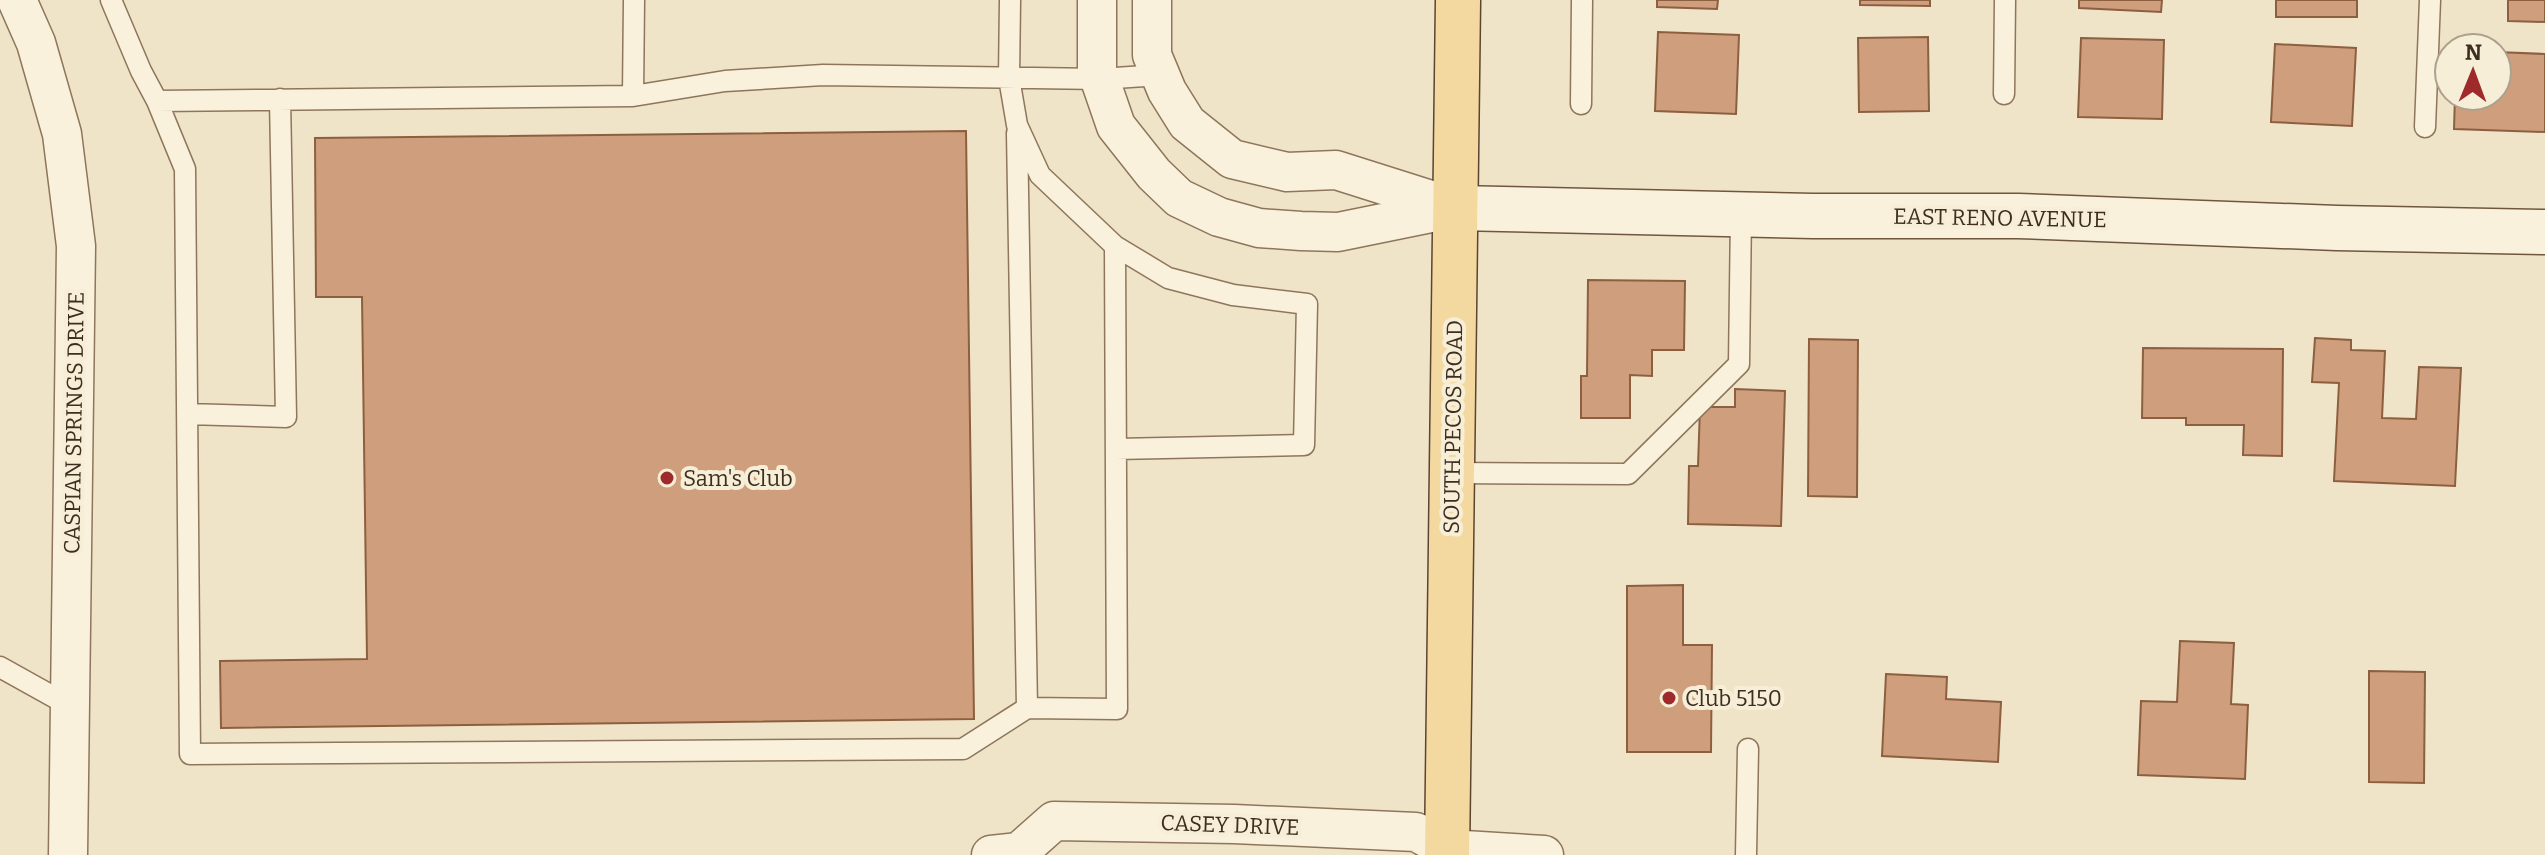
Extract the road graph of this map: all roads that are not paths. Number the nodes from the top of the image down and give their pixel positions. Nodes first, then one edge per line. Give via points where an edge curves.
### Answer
1 (17, 0) edge
2 (111, 0) edge
3 (634, 0) edge
4 (1010, 0) edge
5 (1097, 0) edge
6 (1152, 0) edge
7 (1458, 0) edge
8 (1582, 0) edge
9 (2005, 0) edge
10 (2430, 0) edge
11 (1160, 75) junction
12 (1009, 78) junction
13 (1100, 79) junction
14 (2004, 94) dead end
15 (633, 96) junction
16 (280, 99) junction
17 (157, 101) junction
18 (1581, 104) dead end
19 (1017, 125) junction
20 (2425, 127) dead end
21 (1456, 208) junction
22 (1741, 214) junction
23 (2545, 232) edge
24 (1115, 246) junction
25 (187, 414) junction
26 (1116, 449) junction
27 (1452, 473) junction
28 (0, 667) edge
29 (70, 706) junction
30 (1027, 708) junction
31 (1748, 749) dead end
32 (1445, 853) edge
33 (1011, 854) edge
34 (68, 855) edge
35 (1544, 855) edge
36 (1746, 855) edge

1 - 29 street, CASPIAN SPRINGS DRIVE via 36,43 62,134 76,246
2 - 17 lane
3 - 15 lane
4 - 12 lane
5 - 13 street
6 - 11 street via 1152,55
7 - 21 main road, SOUTH PECOS ROAD
8 - 18 lane
9 - 14 lane
10 - 20 lane
11 - 13 lane
11 - 21 street via 1187,123 1232,159 1287,172 1336,170
12 - 13 lane
12 - 15 lane via 823,75 725,81
12 - 19 lane
13 - 21 street via 1116,126 1154,174 1179,198 1219,217 1259,228 1338,232
15 - 16 lane
16 - 17 lane
16 - 25 lane via 286,417
17 - 25 lane via 185,169
19 - 24 lane via 1040,175
19 - 30 lane
21 - 22 street, EAST RENO AVENUE
21 - 27 main road, SOUTH PECOS ROAD
22 - 23 street, EAST RENO AVENUE via 2018,216
22 - 27 lane via 1739,364 1628,474
24 - 26 lane
24 - 26 lane via 1168,278 1233,295 1307,304 1304,445
25 - 30 lane via 190,754 963,749
26 - 30 lane via 1117,709
27 - 32 main road, SOUTH PECOS ROAD
28 - 29 lane
29 - 34 street, CASPIAN SPRINGS DRIVE
31 - 36 lane
32 - 33 street, CASEY DRIVE via 1416,832 1054,821
32 - 35 street, CASEY DRIVE

